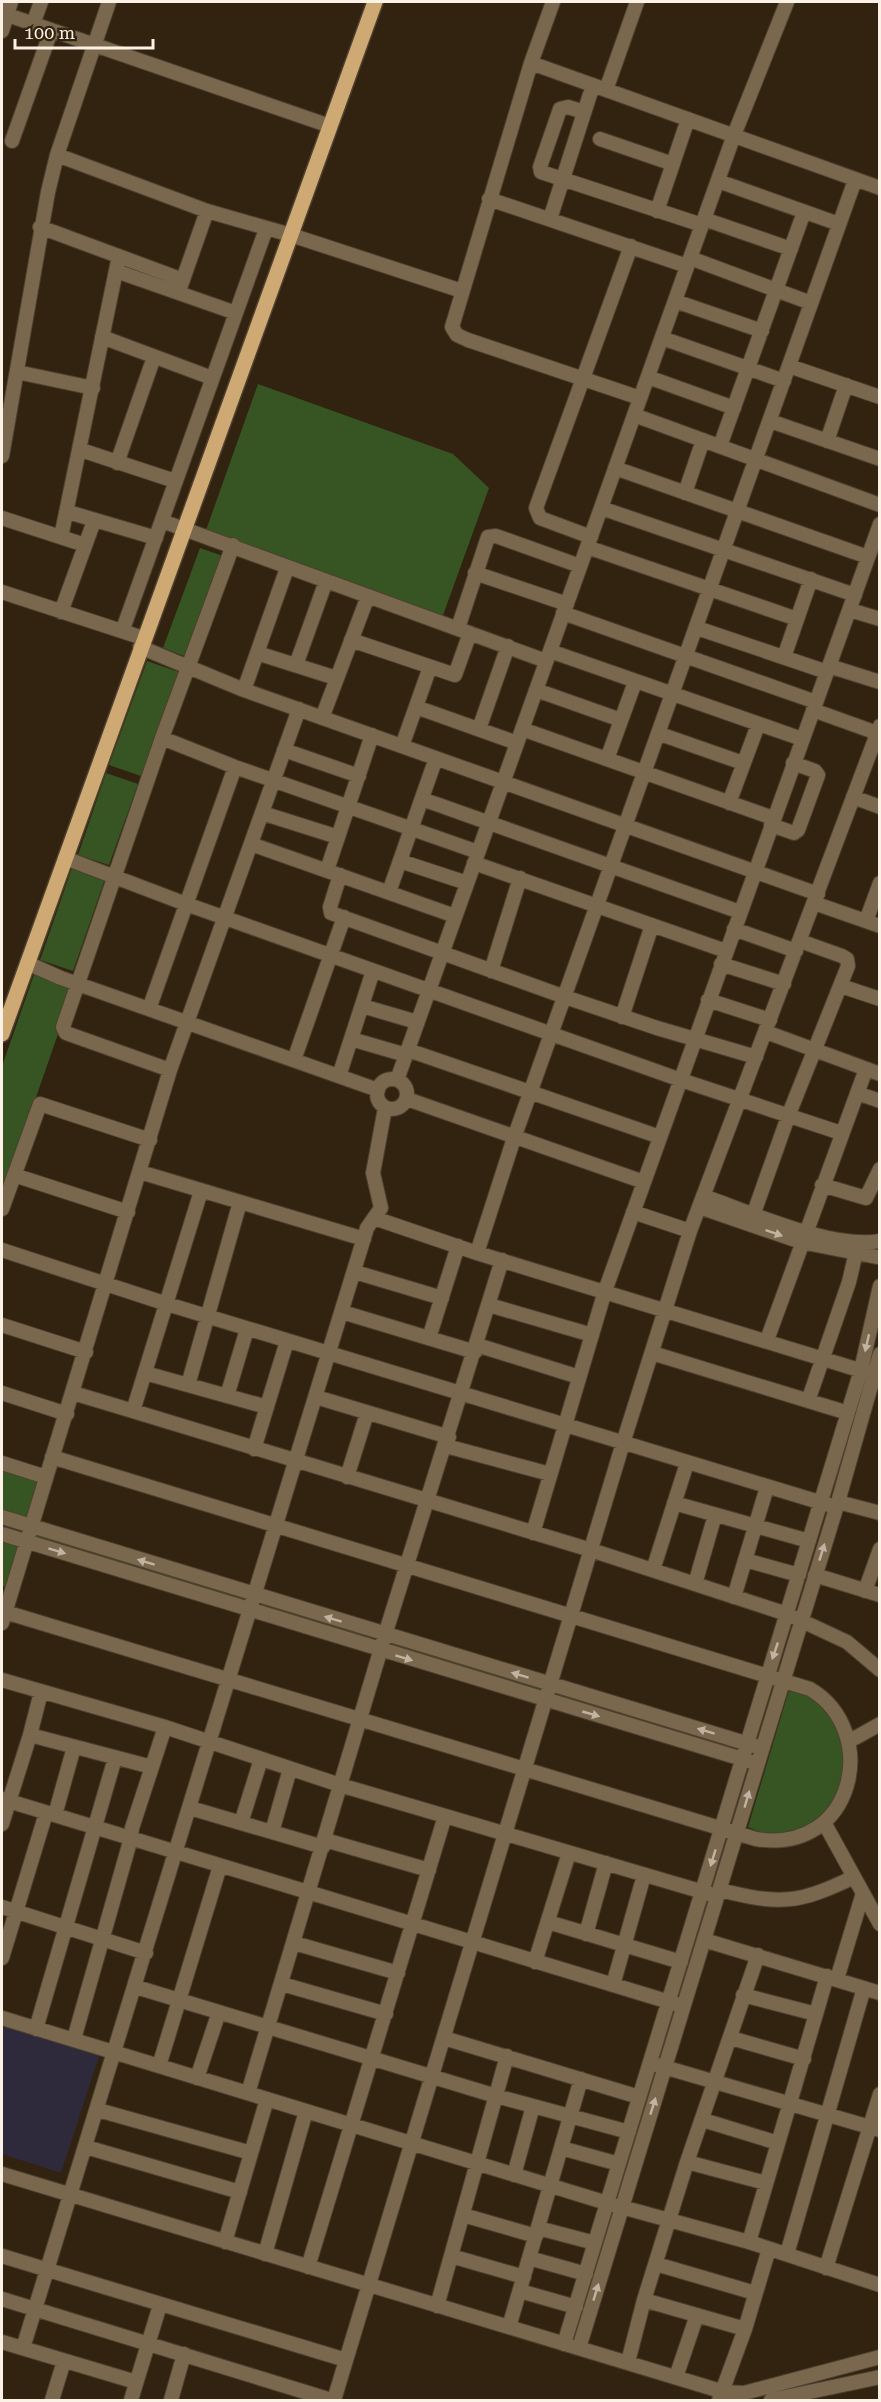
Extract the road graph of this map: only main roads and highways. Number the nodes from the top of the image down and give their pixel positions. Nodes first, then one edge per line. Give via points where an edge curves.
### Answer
1 (375, 2) edge
2 (2, 1035) edge

1 - 2 main road

